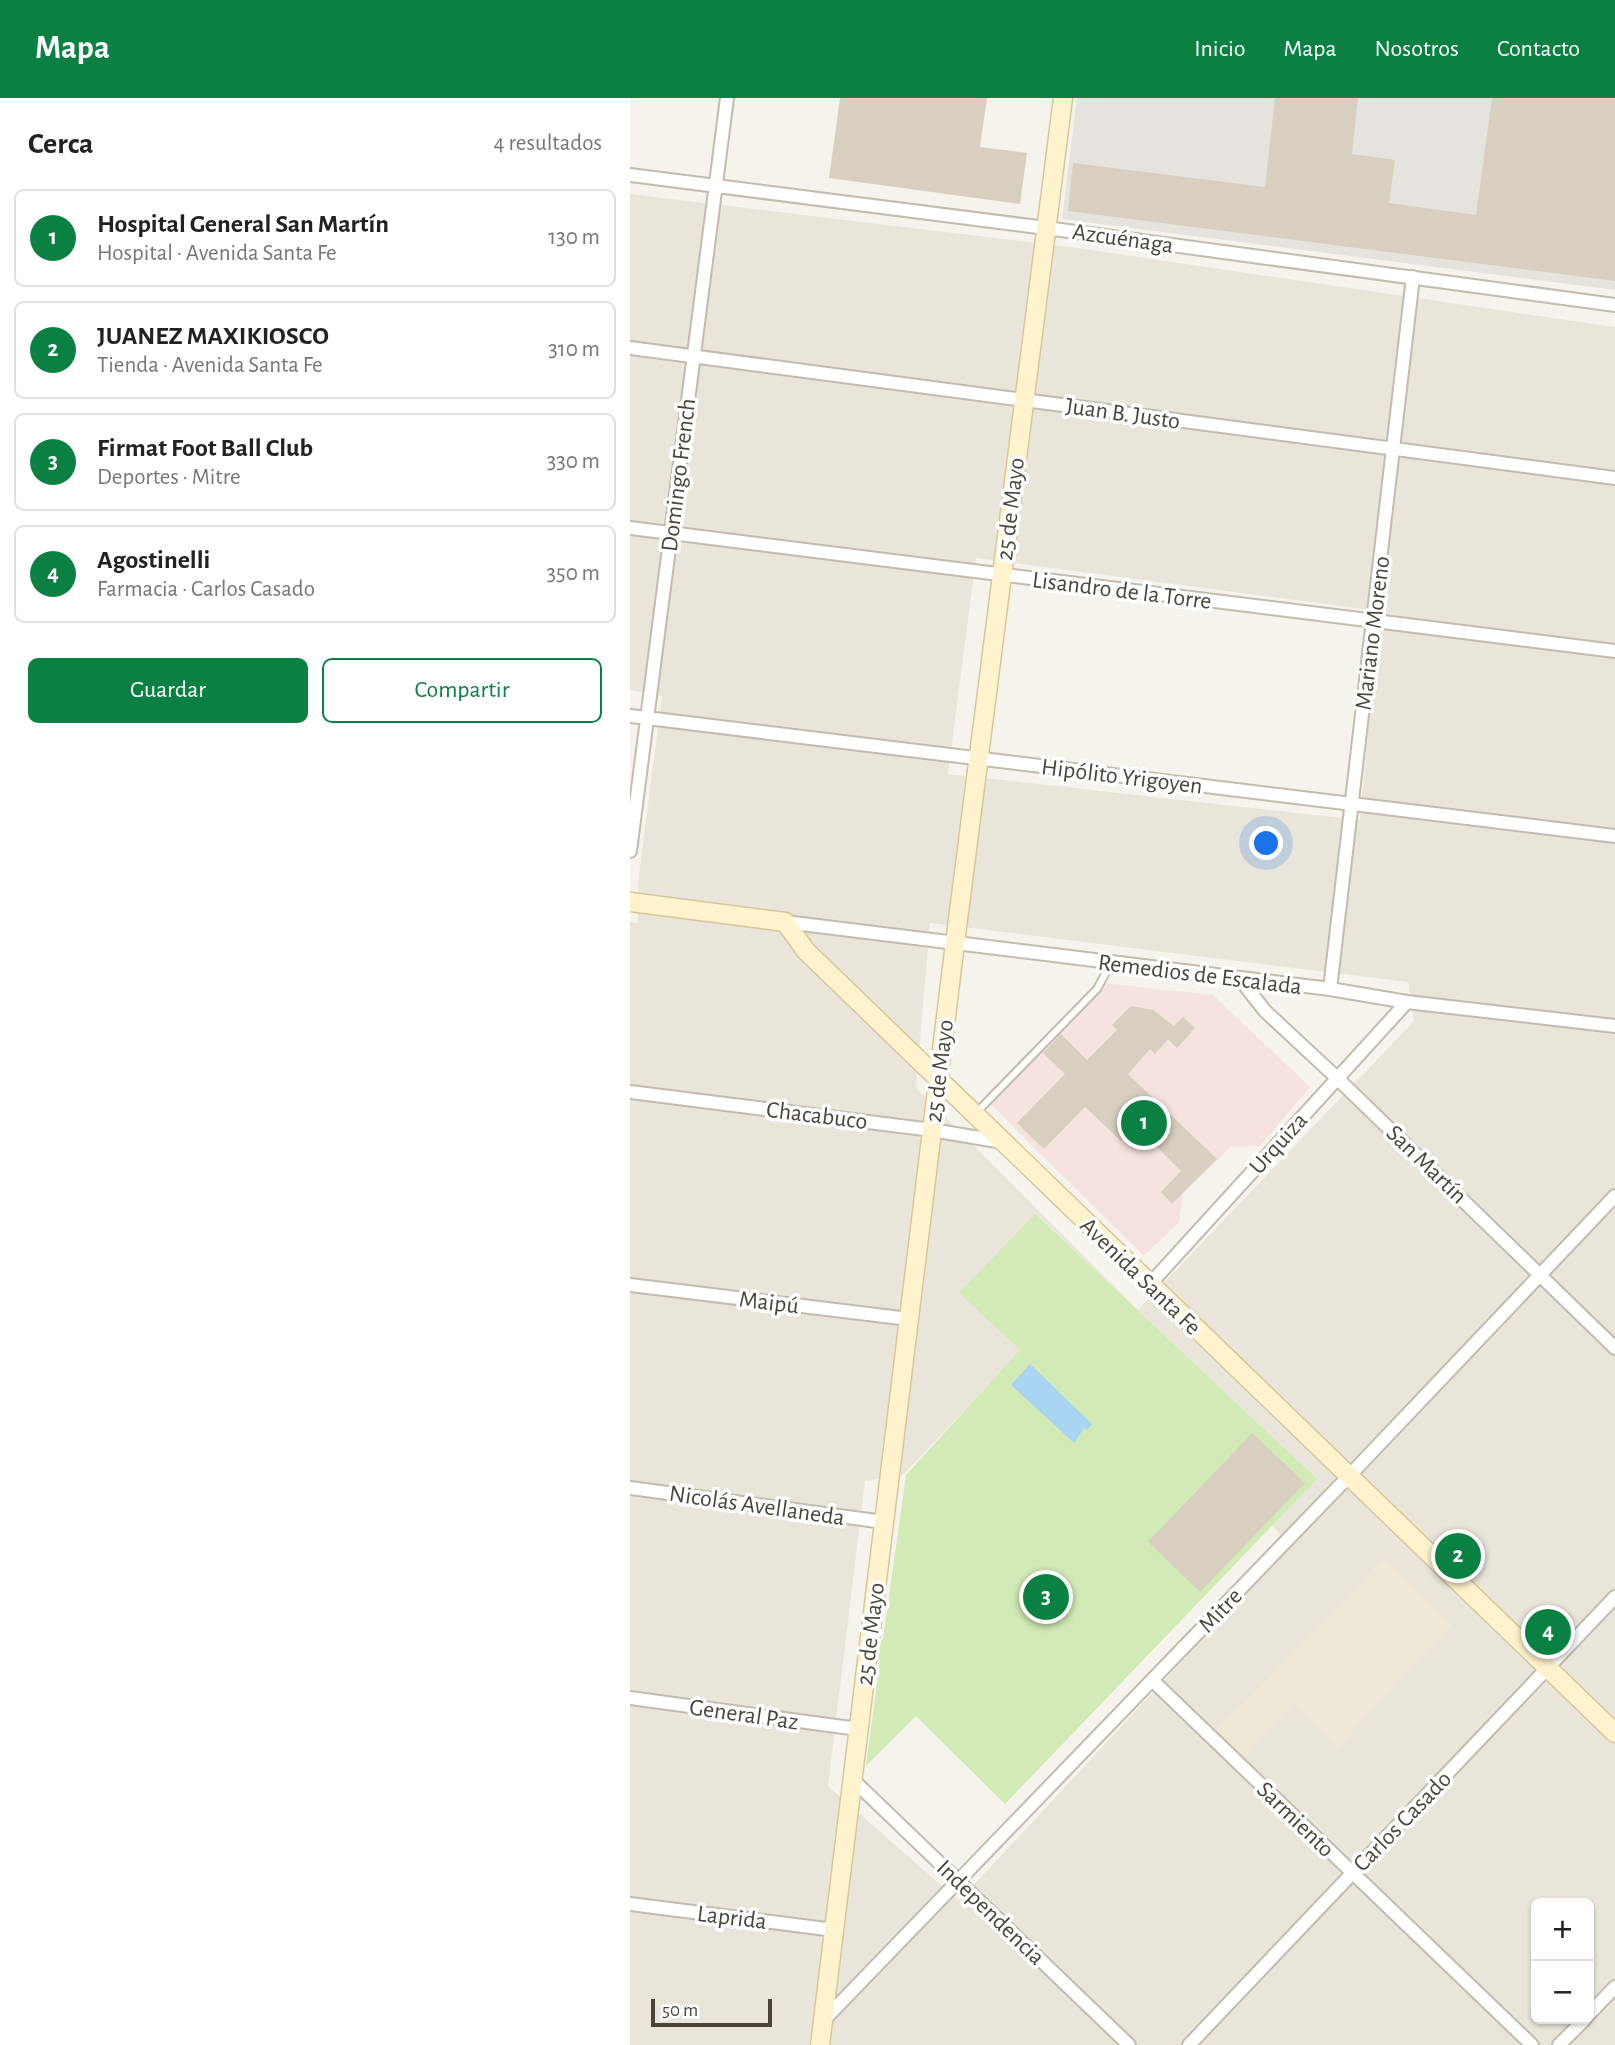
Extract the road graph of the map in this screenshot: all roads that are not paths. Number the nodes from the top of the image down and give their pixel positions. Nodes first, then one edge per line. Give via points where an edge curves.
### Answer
1 (727, 98) edge
2 (1063, 98) edge
3 (630, 175) edge
4 (715, 186) junction
5 (1046, 228) junction
6 (1413, 277) junction
7 (1615, 304) edge
8 (630, 348) edge
9 (693, 356) junction
10 (1024, 400) junction
11 (1393, 449) junction
12 (1615, 478) edge
13 (630, 528) edge
14 (671, 533) junction
15 (1002, 575) junction
16 (1373, 621) junction
17 (1615, 651) edge
18 (630, 716) edge
19 (647, 718) junction
20 (979, 759) junction
21 (1352, 804) junction
22 (1615, 836) edge
23 (630, 851) edge
24 (630, 902) edge
25 (785, 922) junction
26 (955, 943) junction
27 (1111, 963) junction
28 (1240, 979) junction
29 (1330, 989) junction
30 (1407, 1002) junction
31 (1615, 1026) edge
32 (1337, 1077) junction
33 (939, 1079) junction
34 (630, 1092) edge
35 (974, 1114) junction
36 (932, 1129) junction
37 (1003, 1142) junction
38 (1615, 1196) edge
39 (1541, 1276) junction
40 (1150, 1284) junction
41 (630, 1285) edge
42 (909, 1319) junction
43 (1615, 1348) edge
44 (1349, 1476) junction
45 (630, 1488) edge
46 (884, 1522) junction
47 (1615, 1597) edge
48 (1548, 1668) junction
49 (1152, 1680) junction
50 (630, 1698) edge
51 (858, 1729) junction
52 (1615, 1733) edge
53 (852, 1779) junction
54 (1353, 1873) junction
55 (958, 1881) junction
56 (630, 1903) edge
57 (834, 1930) junction
58 (1615, 1987) edge
59 (1594, 2009) edge
60 (822, 2022) junction
61 (1580, 2024) edge
62 (820, 2045) edge
63 (1129, 2045) edge
64 (1189, 2045) edge
65 (1532, 2045) edge
66 (1559, 2045) edge

1 - 4 street, Domingo French
2 - 5 street, 25 de Mayo
3 - 4 street, Azcuénaga
4 - 5 street, Azcuénaga
4 - 9 street, Domingo French
5 - 6 street, Azcuénaga
5 - 10 street, 25 de Mayo
6 - 7 street, Azcuénaga
6 - 11 street, Mariano Moreno
8 - 9 street, Juan B. Justo
9 - 10 street, Juan B. Justo
9 - 14 street, Domingo French
10 - 11 street, Juan B. Justo
10 - 15 street, 25 de Mayo
11 - 12 street, Juan B. Justo
11 - 16 street, Mariano Moreno
13 - 14 street, Lisandro de la Torre
14 - 15 street, Lisandro de la Torre
14 - 19 street, Domingo French
15 - 16 street, Lisandro de la Torre
15 - 20 street, 25 de Mayo
16 - 17 street, Lisandro de la Torre
16 - 21 street, Mariano Moreno
18 - 19 street, Hipólito Yrigoyen
19 - 20 street, Hipólito Yrigoyen
19 - 23 street, Domingo French
20 - 21 street, Hipólito Yrigoyen
20 - 26 street, 25 de Mayo
21 - 22 street, Hipólito Yrigoyen
21 - 29 street, Mariano Moreno
24 - 25 street
25 - 26 street, Remedios de Escalada
25 - 33 street, Avenida Santa Fe via 806,951
26 - 27 street, Remedios de Escalada
26 - 33 street, 25 de Mayo
27 - 28 street, Remedios de Escalada
27 - 35 lane via 1097,989
28 - 29 street, Remedios de Escalada
28 - 32 street, San Martín via 1265,1011
29 - 30 street, Remedios de Escalada
30 - 31 street, Remedios de Escalada
30 - 32 street, Urquiza
32 - 39 street, San Martín
32 - 40 street, Urquiza
33 - 35 street, Avenida Santa Fe
33 - 36 street, 25 de Mayo
34 - 36 street, Chacabuco
35 - 37 street, Avenida Santa Fe
36 - 37 street, Chacabuco
36 - 42 street, 25 de Mayo
37 - 40 street, Avenida Santa Fe
38 - 39 street, Mitre
39 - 43 street, San Martín
39 - 44 street, Mitre
40 - 44 street, Avenida Santa Fe
41 - 42 street, Maipú
42 - 46 street, 25 de Mayo
44 - 48 street, Avenida Santa Fe
44 - 49 street, Mitre
45 - 46 street, Nicolás Avellaneda
46 - 51 street, 25 de Mayo
47 - 48 street, Carlos Casado
48 - 52 street, Avenida Santa Fe
48 - 54 street, Carlos Casado
49 - 54 street, Sarmiento
49 - 55 street, Mitre
50 - 51 street, General Paz
51 - 53 street, 25 de Mayo
53 - 55 street, Independencia
53 - 57 street, 25 de Mayo
54 - 64 street, Carlos Casado
54 - 65 street, Sarmiento
55 - 60 street, Mitre
55 - 63 street, Independencia
56 - 57 street, Laprida
57 - 60 street, 25 de Mayo
58 - 59 street
60 - 62 street, 25 de Mayo
61 - 66 street

